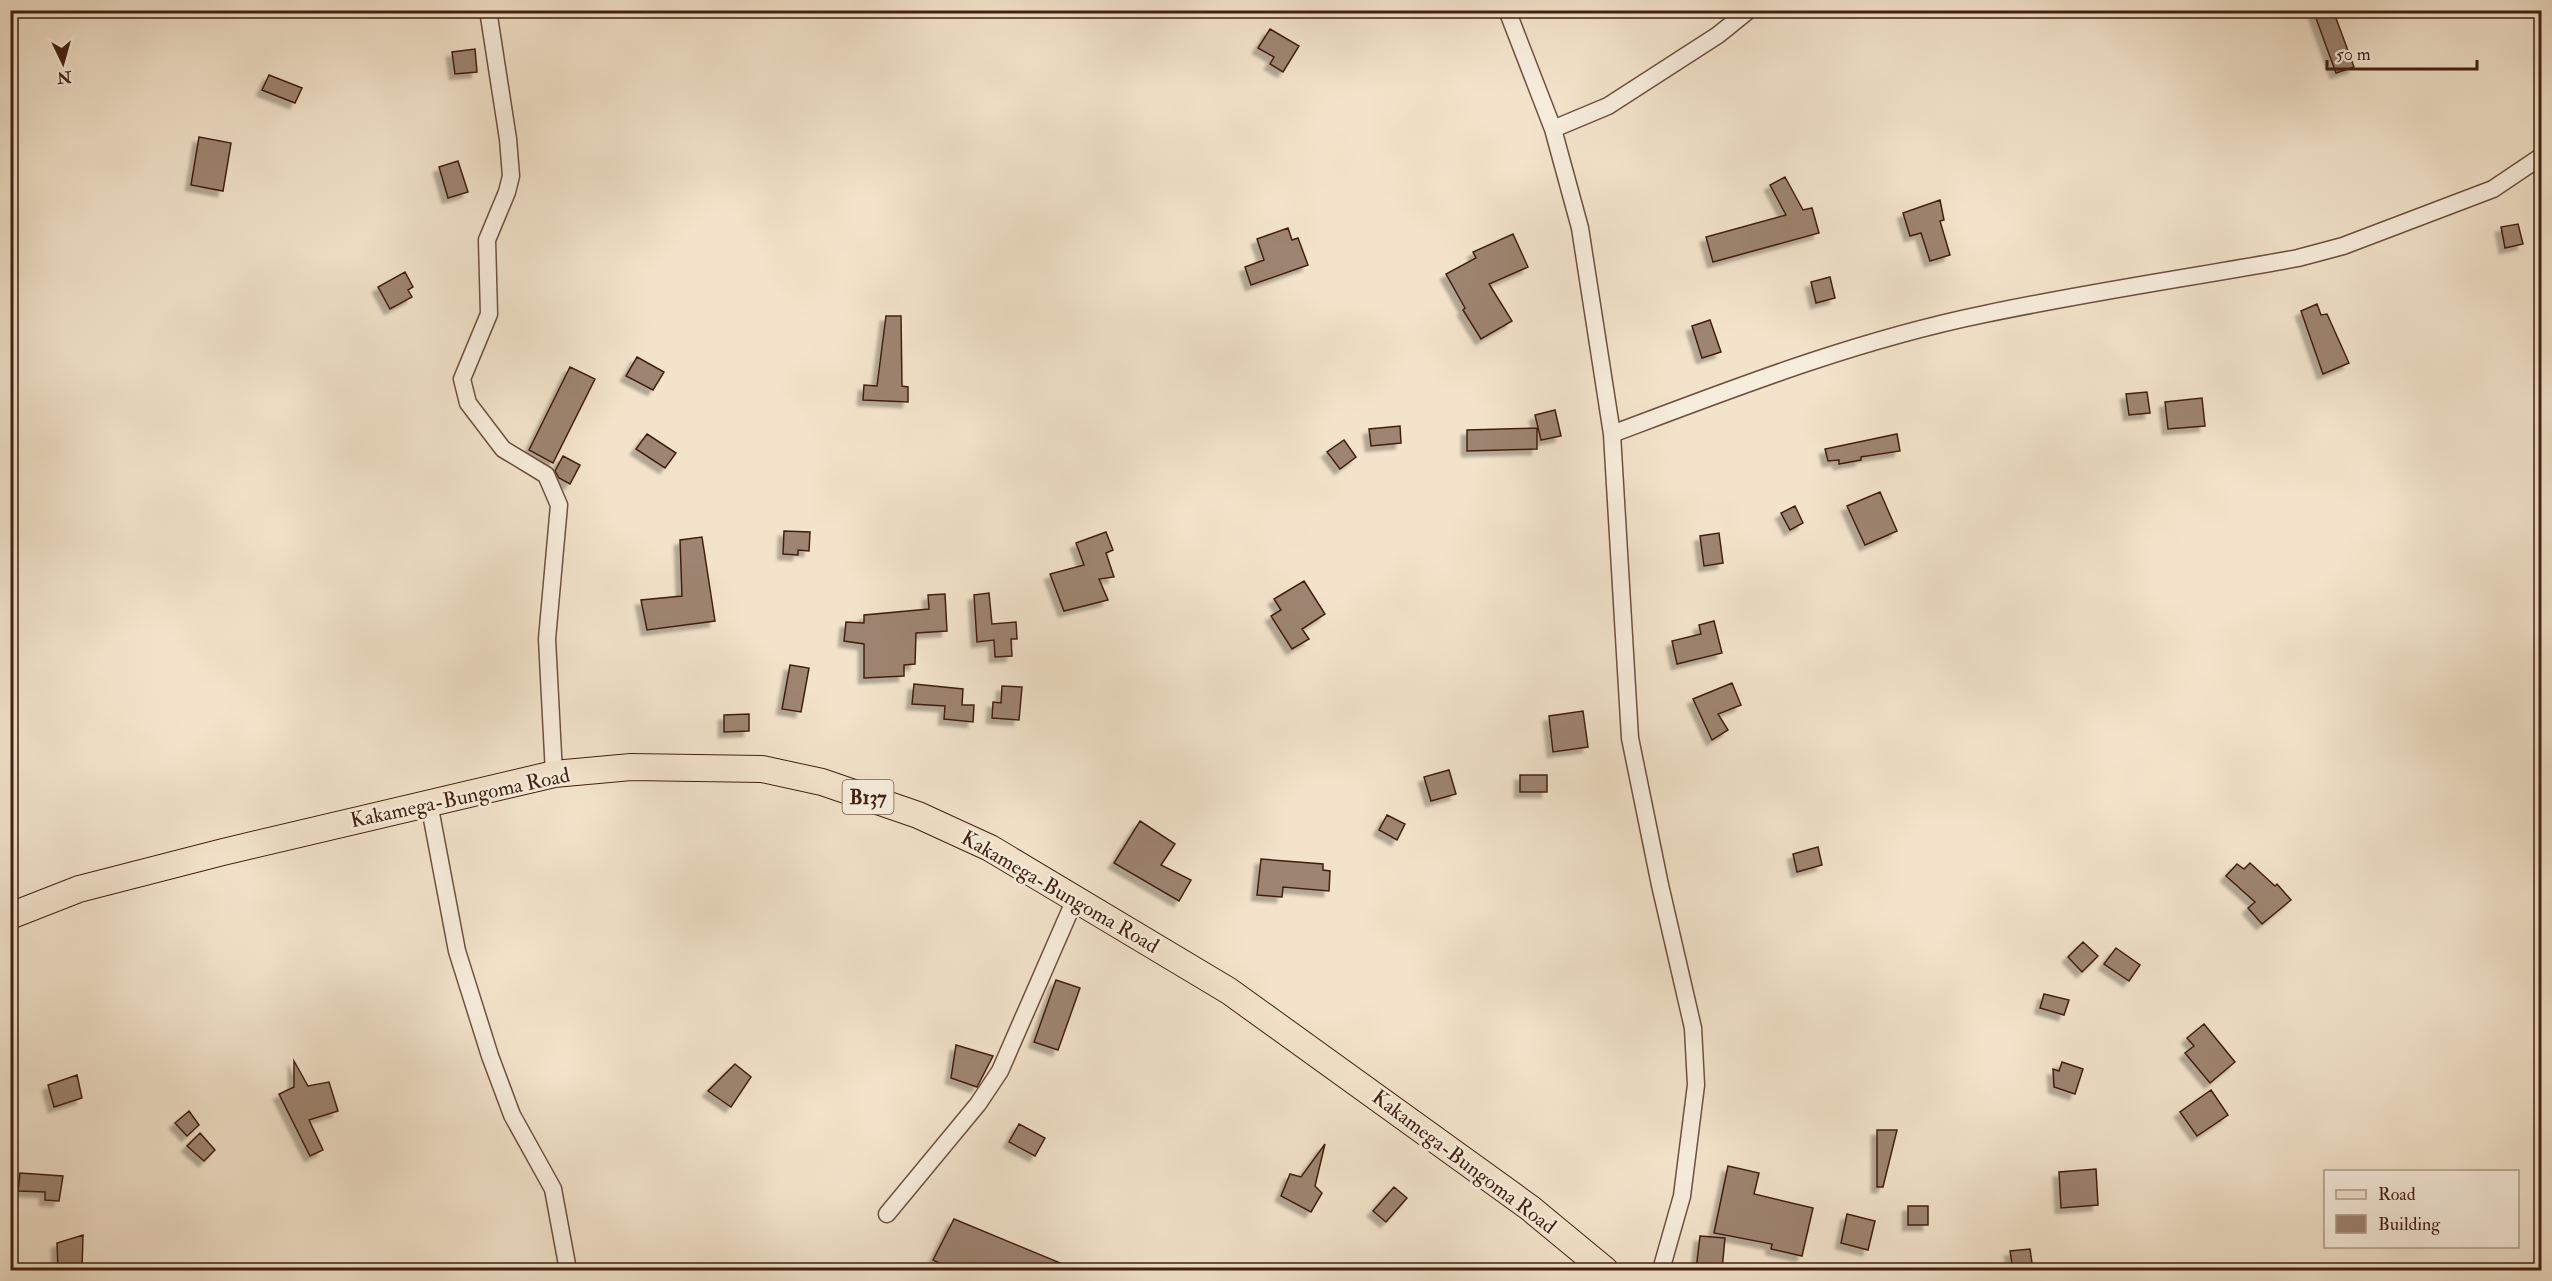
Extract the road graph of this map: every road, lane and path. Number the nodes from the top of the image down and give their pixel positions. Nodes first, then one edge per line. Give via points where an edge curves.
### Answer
1 (488, 10) edge
2 (1507, 10) edge
3 (1749, 10) edge
4 (1553, 129) junction
5 (2541, 156) edge
6 (1612, 434) junction
7 (554, 774) junction
8 (429, 803) junction
9 (1076, 897) junction
10 (10, 916) edge
11 (887, 1214) dead end
12 (568, 1270) edge
13 (1605, 1270) edge
14 (1661, 1270) edge

1 - 7 street via 511,176 487,240 489,314 462,379 468,403 503,448 546,475 559,505 547,639
2 - 4 street
3 - 4 street via 1718,35 1608,106
4 - 6 street via 1580,228
5 - 6 street via 2493,189 2343,246 2298,258 1983,314 1859,346
6 - 14 street via 1630,738 1693,1028 1696,1085 1682,1196
7 - 8 main road, Kakamega-Bungoma Road / B137
7 - 9 main road, Kakamega-Bungoma Road / B137 via 631,767 762,769 822,782 918,815 990,848
8 - 10 main road, Kakamega-Bungoma Road / B137 via 79,890
8 - 12 street via 457,951 512,1115 553,1189
9 - 11 street via 1000,1071 978,1104
9 - 13 main road, Kakamega-Bungoma Road / B137 via 1239,998 1530,1208

